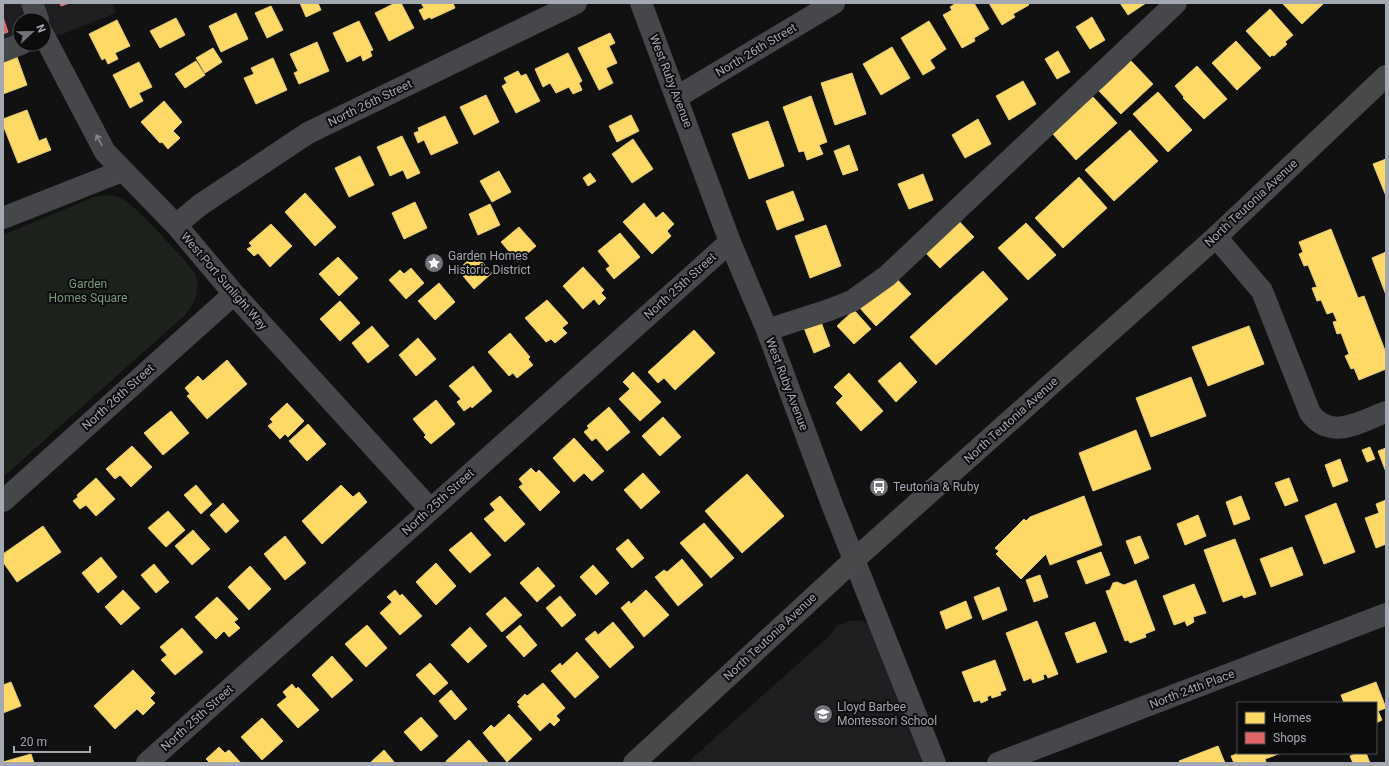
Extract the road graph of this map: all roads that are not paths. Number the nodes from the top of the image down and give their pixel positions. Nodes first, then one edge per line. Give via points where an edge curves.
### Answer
1 (576, 3) edge
2 (641, 3) edge
3 (834, 3) edge
4 (1176, 3) edge
5 (52, 51) edge
6 (1386, 76) edge
7 (677, 97) junction
8 (122, 171) junction
9 (3, 218) edge
10 (176, 225) junction
11 (1216, 237) junction
12 (730, 242) junction
13 (234, 294) junction
14 (767, 330) junction
15 (1386, 412) edge
16 (3, 501) edge
17 (430, 509) junction
18 (854, 559) junction
19 (1386, 614) edge
20 (148, 763) edge
21 (634, 763) edge
22 (935, 763) edge
23 (998, 763) edge

1 - 10 street, North 26th Street via 308,133 200,205
2 - 7 street, West Ruby Avenue
3 - 7 street, North 26th Street
4 - 14 street via 887,276 852,301
8 -> 5 street, West Port Sunlight Way via 105,152
6 - 11 main road, North Teutonia Avenue
7 - 12 street, West Ruby Avenue
8 - 9 street
8 - 10 street, West Port Sunlight Way
10 - 13 street, West Port Sunlight Way
11 - 15 street via 1262,291 1310,413 1316,421 1326,427 1336,428
11 - 18 main road, North Teutonia Avenue
12 - 14 street, West Ruby Avenue
12 - 17 street, North 25th Street
13 - 16 street, North 26th Street
13 - 17 street, West Port Sunlight Way
14 - 18 street, West Ruby Avenue
17 - 20 street, North 25th Street
18 - 21 main road, North Teutonia Avenue
18 - 22 street, West Ruby Avenue
19 - 23 street, North 24th Place

